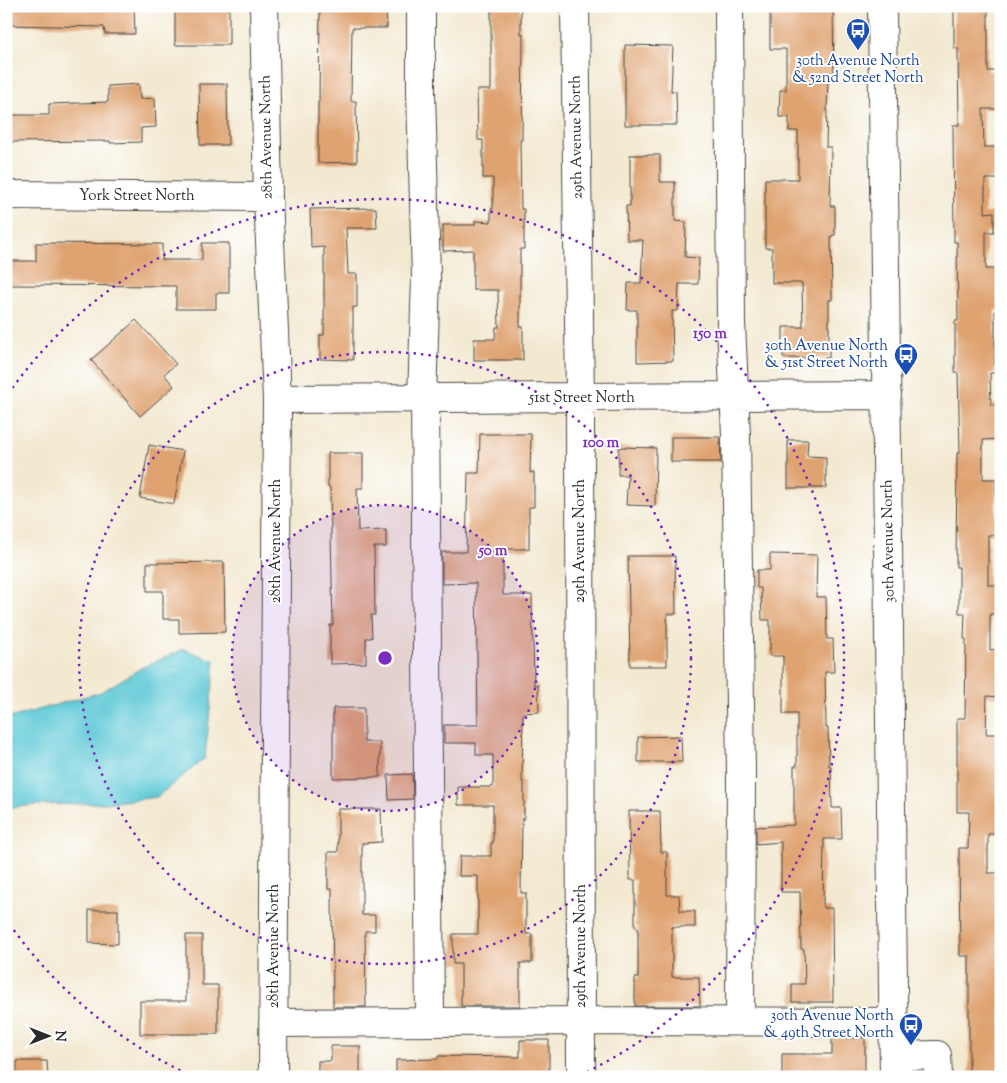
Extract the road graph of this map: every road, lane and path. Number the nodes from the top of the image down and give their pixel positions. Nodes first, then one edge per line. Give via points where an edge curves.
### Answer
1 (264, 6) edge
2 (421, 6) edge
3 (575, 6) edge
4 (729, 6) edge
5 (882, 6) edge
6 (6, 195) edge
7 (268, 197) junction
8 (887, 395) junction
9 (734, 397) junction
10 (580, 398) junction
11 (277, 399) junction
12 (424, 399) junction
13 (581, 1021) junction
14 (740, 1021) junction
15 (430, 1022) junction
16 (894, 1022) junction
17 (273, 1023) junction
18 (894, 1066) edge
19 (273, 1077) edge
20 (582, 1077) edge
21 (938, 1077) edge

1 - 7 street, 28th Avenue North
2 - 12 street via 426,276
3 - 10 street, 29th Avenue North
4 - 9 street
5 - 8 street, 30th Avenue North
6 - 7 street, York Street North
7 - 11 street, 28th Avenue North
8 - 9 street, 51st Street North
8 - 16 street, 30th Avenue North
9 - 10 street, 51st Street North
9 - 14 street via 741,770
10 - 12 street, 51st Street North
10 - 13 street, 29th Avenue North
11 - 12 street, 51st Street North
11 - 17 street, 28th Avenue North
12 - 15 street
13 - 14 street
13 - 15 street
13 - 20 street, 29th Avenue North
14 - 16 street
15 - 17 street
16 - 18 street, 30th Avenue North
17 - 19 street, 28th Avenue North
18 - 21 street via 937,1055

